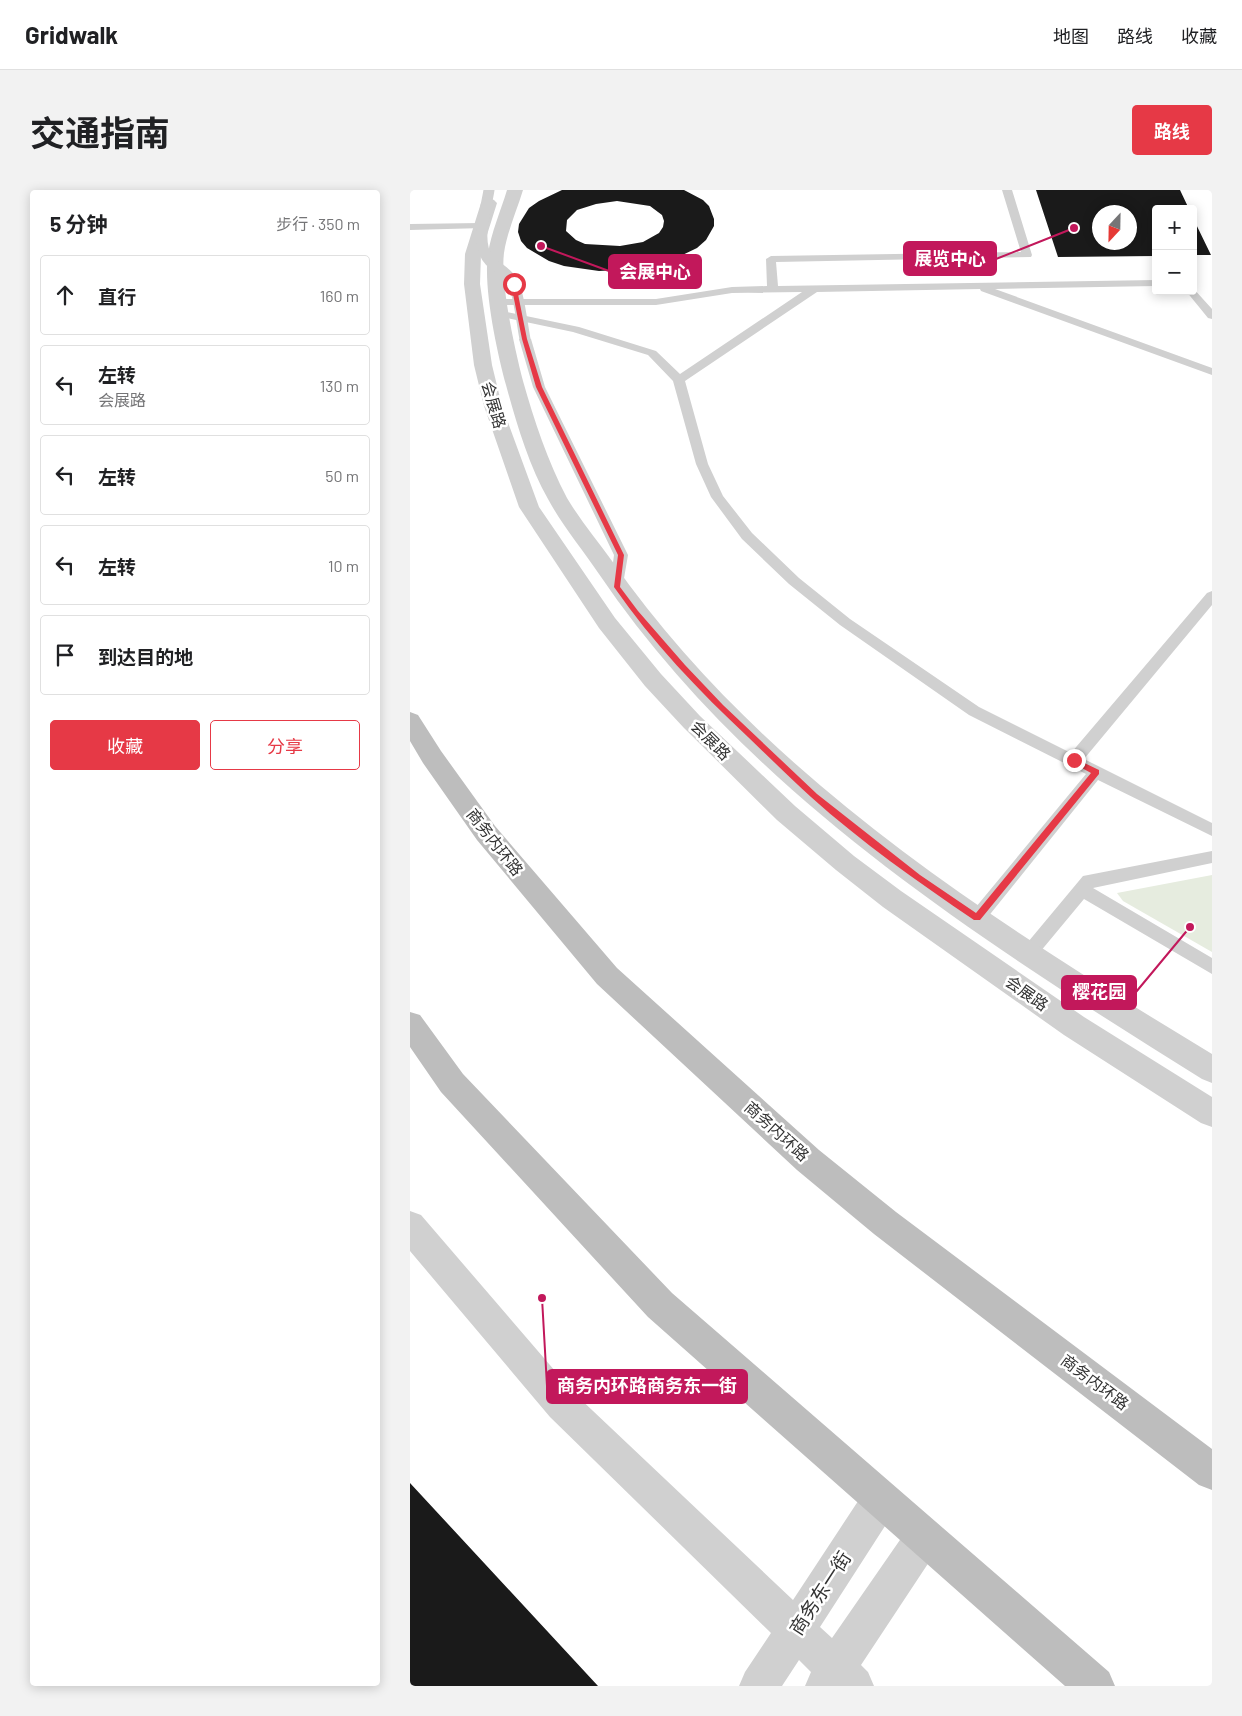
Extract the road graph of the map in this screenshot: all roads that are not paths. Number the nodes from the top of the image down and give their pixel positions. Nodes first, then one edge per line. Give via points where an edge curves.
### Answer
1 (489, 190) edge
2 (493, 190) edge
3 (515, 190) edge
4 (1007, 190) edge
5 (480, 226) junction
6 (410, 227) edge
7 (1152, 283) edge
8 (976, 286) junction
9 (772, 289) junction
10 (814, 289) junction
11 (1194, 295) edge
12 (501, 308) junction
13 (1212, 316) edge
14 (1212, 372) edge
15 (678, 380) junction
16 (617, 587) junction
17 (1212, 596) edge
18 (410, 721) edge
19 (1074, 760) junction
20 (1096, 772) junction
21 (1212, 830) edge
22 (1212, 857) edge
23 (1081, 890) junction
24 (977, 918) junction
25 (1029, 953) junction
26 (1212, 966) edge
27 (410, 1024) edge
28 (1212, 1070) edge
29 (1212, 1113) edge
30 (410, 1226) edge
31 (1212, 1472) edge
32 (880, 1499) junction
33 (924, 1536) junction
34 (796, 1630) junction
35 (838, 1680) edge
36 (759, 1686) edge
37 (1095, 1686) edge

1 - 16 lane, bridge via 483,249 488,259 510,276 514,284 539,387 621,555
2 - 5 street, 会展路
3 - 12 street, 会展路 via 496,253 496,282
4 - 9 lane via 1027,255 771,259
5 - 6 lane
5 - 29 street, 会展路 via 473,254 472,284 483,365 493,406 529,507 606,623 653,680 786,813 892,900 1074,1026
7 - 8 lane
8 - 10 lane
8 - 14 lane
9 - 10 lane
9 - 12 lane via 732,290 656,302
10 - 15 lane
11 - 13 lane
12 - 15 lane via 652,353
12 - 16 street, 会展路 via 509,362 545,471 558,499
15 - 19 lane via 702,464 717,497 747,536 794,581 845,622 967,706
16 - 24 street, 会展路 via 682,667 814,796 917,878
17 - 19 lane
18 - 31 street, 商务内环路 via 486,833 614,982 816,1166 885,1223
19 - 20 lane
20 - 21 lane
20 - 24 lane
22 - 23 lane via 1089,881
23 - 25 lane
23 - 26 lane
24 - 25 street, 会展路
25 - 28 street, 会展路
27 - 32 street via 452,1083 660,1304
30 - 34 street via 562,1405
32 - 33 street
32 - 34 street, 商务东一街
33 - 35 street
33 - 37 street
34 - 35 street
34 - 36 street, 商务东一街

